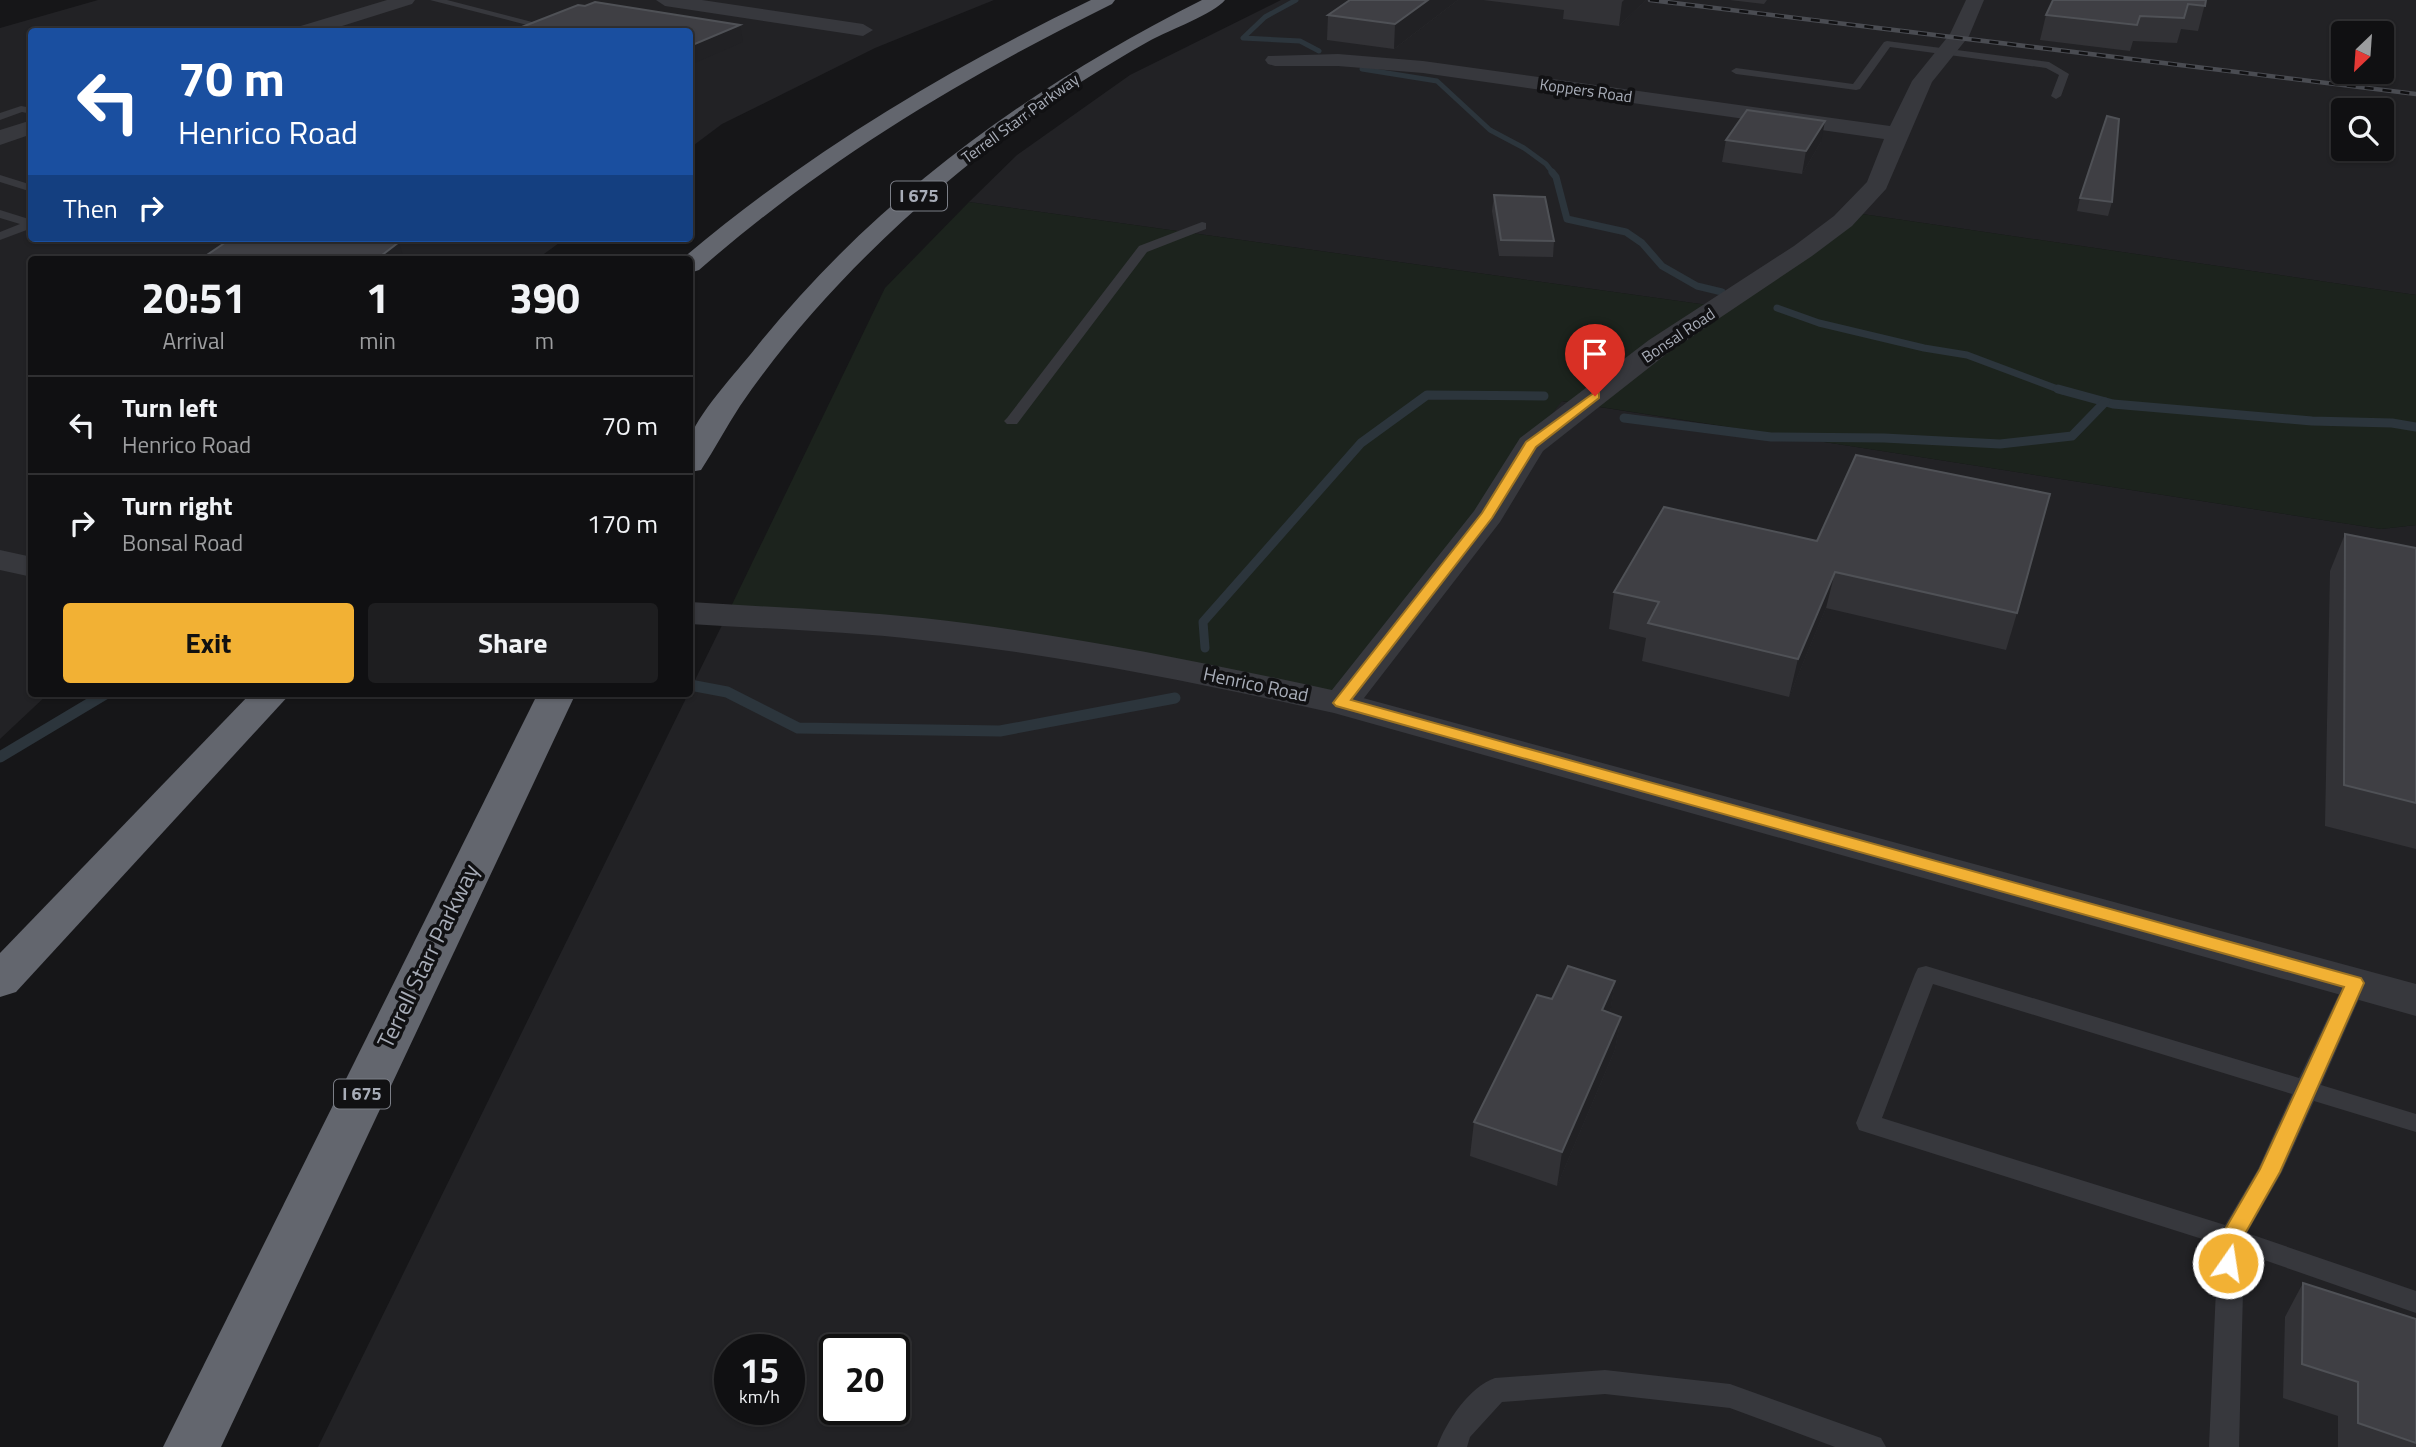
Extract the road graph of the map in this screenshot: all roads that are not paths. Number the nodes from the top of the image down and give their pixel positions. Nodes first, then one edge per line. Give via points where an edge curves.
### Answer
1 (406, 0) edge
2 (435, 0) edge
3 (665, 0) edge
4 (1106, 0) edge
5 (1216, 0) edge
6 (1975, 0) edge
7 (802, 4) dead end
8 (771, 16) junction
9 (531, 23) edge
10 (314, 28) edge
11 (863, 30) dead end
12 (1947, 51) junction
13 (1275, 60) dead end
14 (1737, 71) dead end
15 (2056, 96) dead end
16 (0, 106) edge
17 (28, 116) edge
18 (0, 117) edge
19 (1896, 134) junction
20 (0, 138) edge
21 (0, 178) edge
22 (28, 188) edge
23 (0, 214) edge
24 (28, 223) edge
25 (28, 225) edge
26 (1202, 226) dead end
27 (0, 236) edge
28 (693, 263) edge
29 (1012, 421) dead end
30 (693, 458) edge
31 (0, 559) edge
32 (28, 566) edge
33 (693, 613) edge
34 (555, 697) edge
35 (267, 698) edge
36 (1341, 703) junction
37 (0, 981) edge
38 (2355, 983) junction
39 (2416, 1000) edge
40 (2307, 1088) junction
41 (2416, 1123) edge
42 (2231, 1238) junction
43 (2416, 1302) edge
44 (192, 1447) edge
45 (1452, 1447) edge
46 (1871, 1447) edge
47 (2224, 1447) edge

1 - 10 street
2 - 9 lane
3 - 8 street
4 - 28 highway via 1033,34 885,116 788,184
5 - 30 highway, Terrell Starr Parkway / I 675 via 1129,45 1034,103 905,208 794,320 729,401
6 - 12 street, Bonsal Road
7 - 8 street
8 - 11 street
12 - 14 lane via 1887,44 1856,87
12 - 15 lane via 2049,65 2064,74
12 - 19 street, Bonsal Road via 1922,81
13 - 19 street, Koppers Road via 1423,67
16 - 17 lane
17 - 18 lane
17 - 20 street
19 - 36 street, Bonsal Road via 1878,184 1843,221 1659,346 1531,445 1488,515
21 - 22 lane
23 - 24 lane
25 - 27 lane
26 - 29 lane via 1143,249
31 - 32 street
33 - 36 street, Henrico Road via 865,623 1035,645 1211,674
34 - 44 highway, Terrell Starr Parkway / I 675
35 - 37 highway
36 - 38 street, Henrico Road
38 - 39 street, Henrico Road
38 - 40 lane
40 - 41 lane
40 - 42 lane via 2269,1172
40 - 42 lane via 1926,974 1868,1123
42 - 43 lane
42 - 47 lane
45 - 46 lane via 1458,1430 1495,1390 1605,1382 1730,1396

